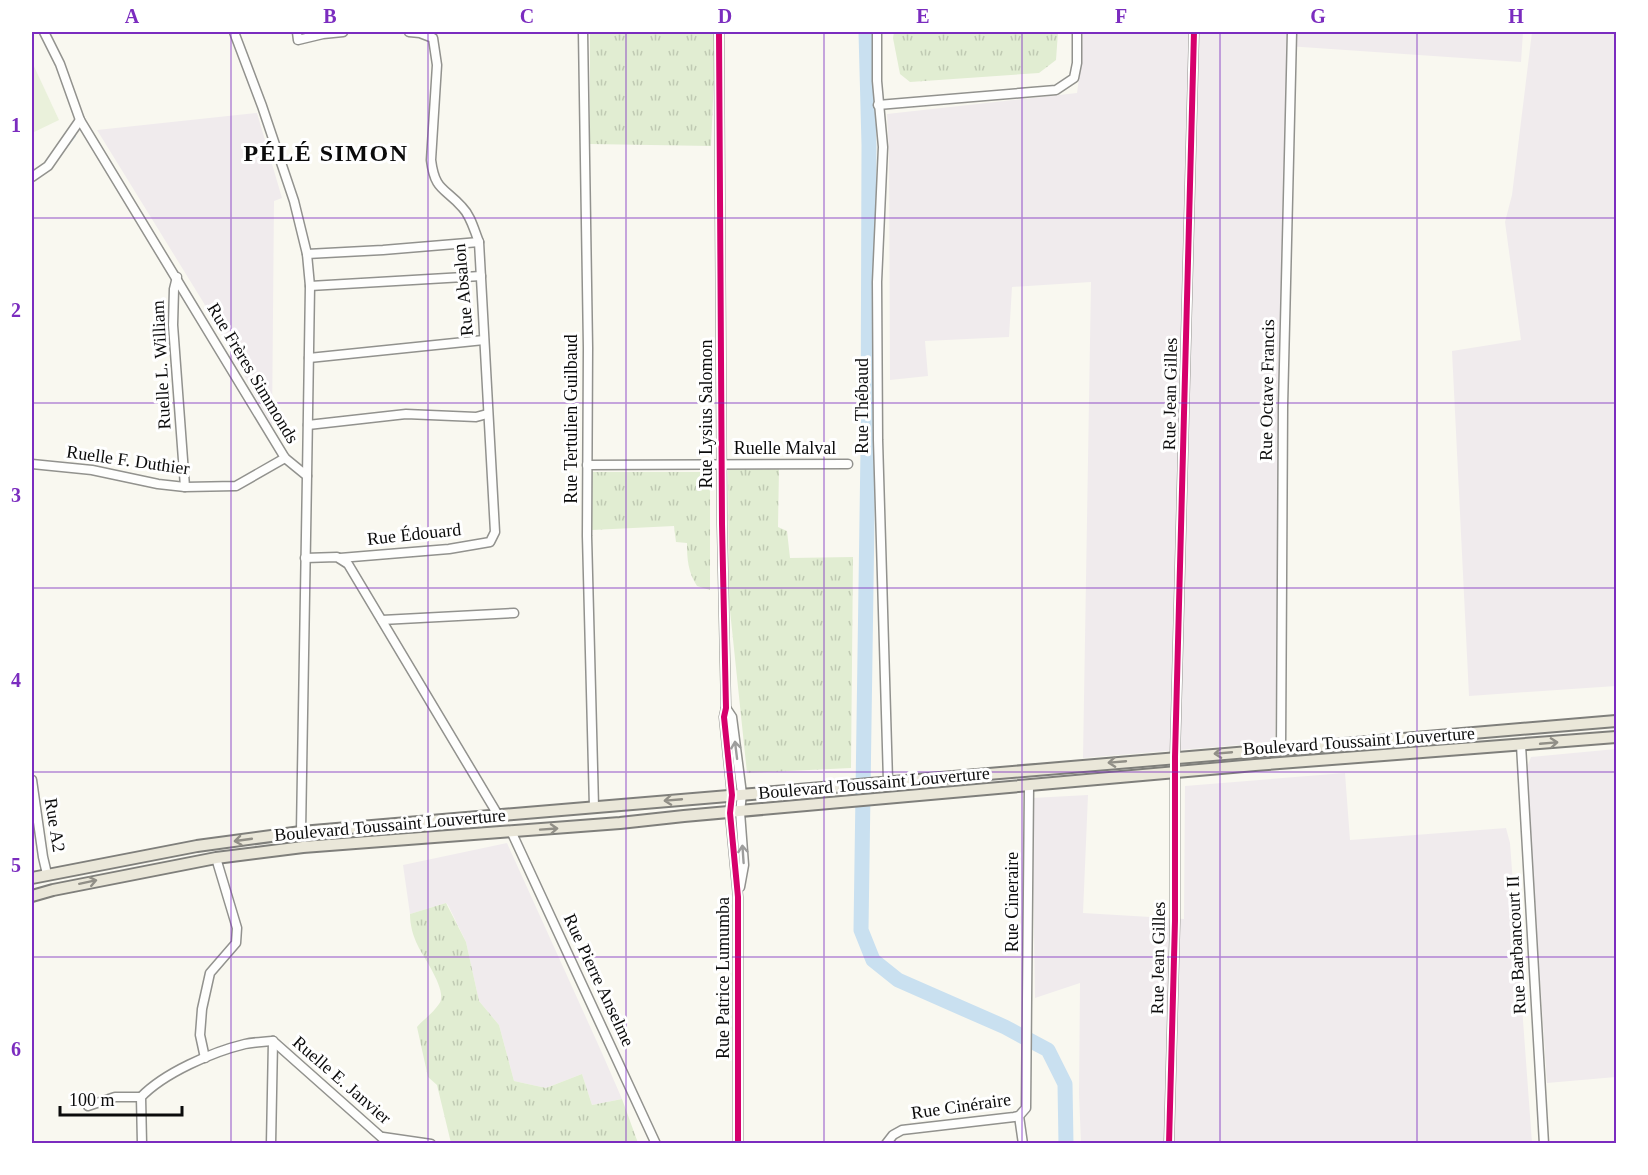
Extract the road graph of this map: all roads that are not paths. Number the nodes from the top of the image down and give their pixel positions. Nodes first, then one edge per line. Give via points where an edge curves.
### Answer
1 (44, 32) edge
2 (234, 32) edge
3 (297, 32) edge
4 (343, 32) edge
5 (409, 32) edge
6 (583, 32) edge
7 (719, 32) edge
8 (877, 32) edge
9 (1077, 32) edge
10 (1194, 32) edge
11 (1292, 32) edge
12 (878, 105) junction
13 (80, 120) junction
14 (32, 177) edge
15 (478, 242) junction
16 (307, 254) junction
17 (481, 276) junction
18 (177, 277) junction
19 (310, 286) junction
20 (484, 340) junction
21 (309, 358) junction
22 (487, 414) junction
23 (308, 425) junction
24 (285, 458) junction
25 (32, 464) edge
26 (722, 464) junction
27 (849, 464) dead end
28 (587, 465) junction
29 (307, 476) junction
30 (185, 487) junction
31 (490, 542) joint
32 (305, 558) junction
33 (340, 558) junction
34 (514, 613) dead end
35 (382, 620) junction
36 (1617, 721) edge
37 (1617, 736) edge
38 (1521, 746) junction
39 (1281, 749) junction
40 (1175, 757) junction
41 (1177, 773) junction
42 (32, 780) edge
43 (885, 782) junction
44 (1029, 786) junction
45 (737, 794) junction
46 (594, 807) junction
47 (735, 812) junction
48 (498, 815) junction
49 (511, 831) junction
50 (301, 832) junction
51 (303, 847) junction
52 (216, 858) junction
53 (47, 874) junction
54 (32, 878) edge
55 (32, 896) edge
56 (273, 1041) junction
57 (1028, 1056) joint
58 (205, 1058) junction
59 (141, 1097) junction
60 (88, 1106) dead end
61 (1019, 1116) junction
62 (386, 1140) edge
63 (142, 1143) edge
64 (271, 1143) edge
65 (431, 1143) edge
66 (656, 1143) edge
67 (738, 1143) edge
68 (886, 1143) edge
69 (1023, 1143) edge
70 (1169, 1143) edge
71 (1544, 1143) edge

1 - 13 street, Rue Frères Simmonds
2 - 16 street via 294,201
3 - 4 street via 298,40
5 - 15 street, Rue Absalon via 433,38 437,64 433,174 437,185 467,213
6 - 28 street, Rue Tertulien Guilbaud
7 - 26 street, Rue Lysius Salomon
8 - 12 street, Rue Thébaud
9 - 12 street via 1074,78 1056,90
10 - 40 street, Rue Jean Gilles
11 - 39 street, Rue Octave Francis via 1283,407
12 - 43 street, Rue Thébaud via 883,147 877,282
13 - 14 street via 48,166
13 - 18 street, Rue Frères Simmonds
15 - 16 street
15 - 17 street, Rue Absalon
16 - 19 street
17 - 19 street
17 - 20 street, Rue Absalon
18 - 24 street, Rue Frères Simmonds
18 - 30 street, Ruelle L. William via 174,325
19 - 21 street
20 - 21 street
20 - 22 street, Rue Absalon
21 - 23 street
22 - 23 street via 406,414
22 - 31 street, Rue Absalon via 495,532
23 - 29 street
24 - 29 street, Rue Frères Simmonds
24 - 30 street, Ruelle F. Duthier via 236,486
25 - 30 street, Ruelle F. Duthier
26 - 27 street, Ruelle Malval
26 - 28 street, Ruelle Malval
26 - 45 street, Rue Lysius Salomon via 726,708 732,717
28 - 46 street, Rue Tertulien Guilbaud
29 - 32 street
31 - 33 street, Rue Édouard
32 - 33 street, Rue Édouard
32 - 50 street
33 - 35 street via 348,564
34 - 35 street
35 - 48 street
36 - 39 main road, Boulevard Toussaint Louverture
38 -> 37 main road, Boulevard Toussaint Louverture
38 - 41 main road, Boulevard Toussaint Louverture via 1441,749
38 - 71 street, Rue Barbancourt II
39 -> 40 main road, Boulevard Toussaint Louverture
40 - 41 street, Rue Jean Gilles
40 -> 43 main road, Boulevard Toussaint Louverture
41 - 44 main road, Boulevard Toussaint Louverture
41 - 70 street, Rue Jean Gilles
42 - 53 street, Rue A2
43 - 45 main road, Boulevard Toussaint Louverture
44 - 47 main road, Boulevard Toussaint Louverture
44 - 57 street, Rue Cineraire
45 -> 46 main road, Boulevard Toussaint Louverture
45 - 47 street, Rue Patrice Lumumba
46 - 48 main road, Boulevard Toussaint Louverture
49 -> 47 main road, Boulevard Toussaint Louverture
47 - 67 street, Rue Patrice Lumumba
48 - 50 main road, Boulevard Toussaint Louverture
49 - 51 main road, Boulevard Toussaint Louverture
49 - 66 street, Rue Pierre Anselme
50 - 51 main road
50 -> 53 main road, Boulevard Toussaint Louverture via 197,846
51 - 52 main road, Boulevard Toussaint Louverture
55 -> 52 main road, Boulevard Toussaint Louverture
52 - 58 street via 237,928 236,944 210,973 200,1035
53 - 54 main road, Boulevard Toussaint Louverture
56 - 58 street via 246,1044
56 - 62 street, Ruelle E. Janvier
56 - 64 street
57 - 61 street, Rue Cinéraire via 1026,1108
58 - 59 street via 152,1085
59 - 60 street via 115,1098
59 - 63 street
61 - 68 street, Rue Cinéraire via 902,1130
61 - 69 street
62 - 65 street

